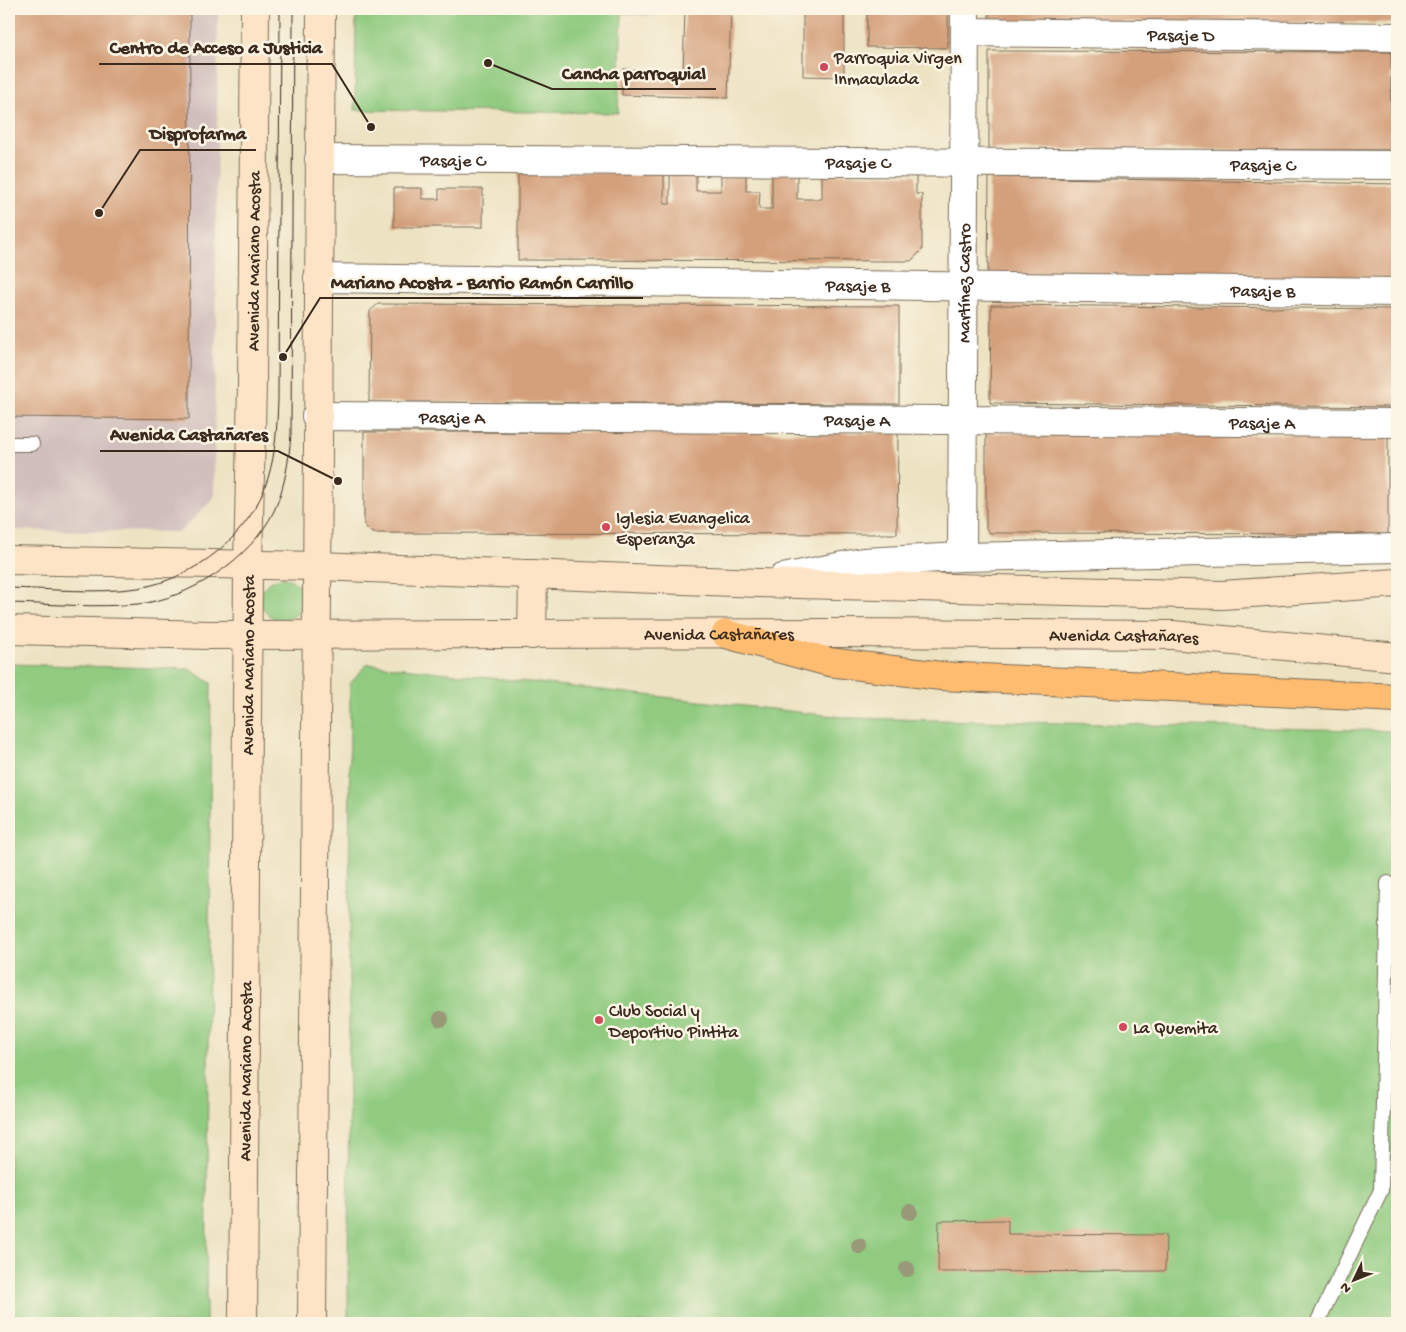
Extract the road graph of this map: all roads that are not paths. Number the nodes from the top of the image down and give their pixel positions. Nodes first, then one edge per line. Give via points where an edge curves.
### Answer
1 (255, 9) edge
2 (321, 9) edge
3 (965, 21) edge
4 (1397, 37) edge
5 (319, 159) junction
6 (964, 162) junction
7 (1397, 166) edge
8 (318, 278) junction
9 (964, 287) junction
10 (1397, 292) edge
11 (316, 416) junction
12 (963, 420) junction
13 (1397, 423) edge
14 (9, 444) edge
15 (32, 444) dead end
16 (1397, 548) edge
17 (962, 557) junction
18 (9, 560) edge
19 (248, 566) junction
20 (318, 566) junction
21 (533, 574) junction
22 (759, 583) junction
23 (1397, 583) edge
24 (9, 630) edge
25 (726, 634) junction
26 (248, 635) junction
27 (317, 635) junction
28 (532, 635) junction
29 (1397, 657) edge
30 (1397, 698) edge
31 (1388, 883) dead end
32 (243, 1323) edge
33 (312, 1323) edge
34 (1317, 1323) edge

1 - 19 main road, Avenida Mariano Acosta
2 - 5 main road
3 - 4 street, Pasaje D
3 - 6 street, Martínez Castro
5 - 6 street, Pasaje C
5 - 8 main road
6 - 7 street, Pasaje C
6 - 9 street, Martínez Castro
8 - 9 street, Pasaje B
8 - 11 main road
9 - 10 street, Pasaje B
9 - 12 street, Martínez Castro
11 - 12 street, Pasaje A
11 - 20 main road
12 - 13 street, Pasaje A
12 - 17 street, Martínez Castro
14 - 15 lane
16 - 17 street
17 - 22 street via 863,562
18 - 19 main road
19 - 20 main road
19 - 26 main road, Avenida Mariano Acosta
20 - 21 main road
20 - 27 main road
21 - 22 main road
21 - 28 main road
22 - 23 main road via 1222,596
24 - 26 main road, Avenida Castañares
25 - 28 main road, Avenida Castañares
25 - 29 main road, Avenida Castañares via 1173,635
25 - 30 highway via 829,662 941,676
26 - 27 main road, Avenida Castañares
26 - 32 main road, Avenida Mariano Acosta
27 - 28 main road, Avenida Castañares
27 - 33 main road
31 - 34 lane via 1381,1190

